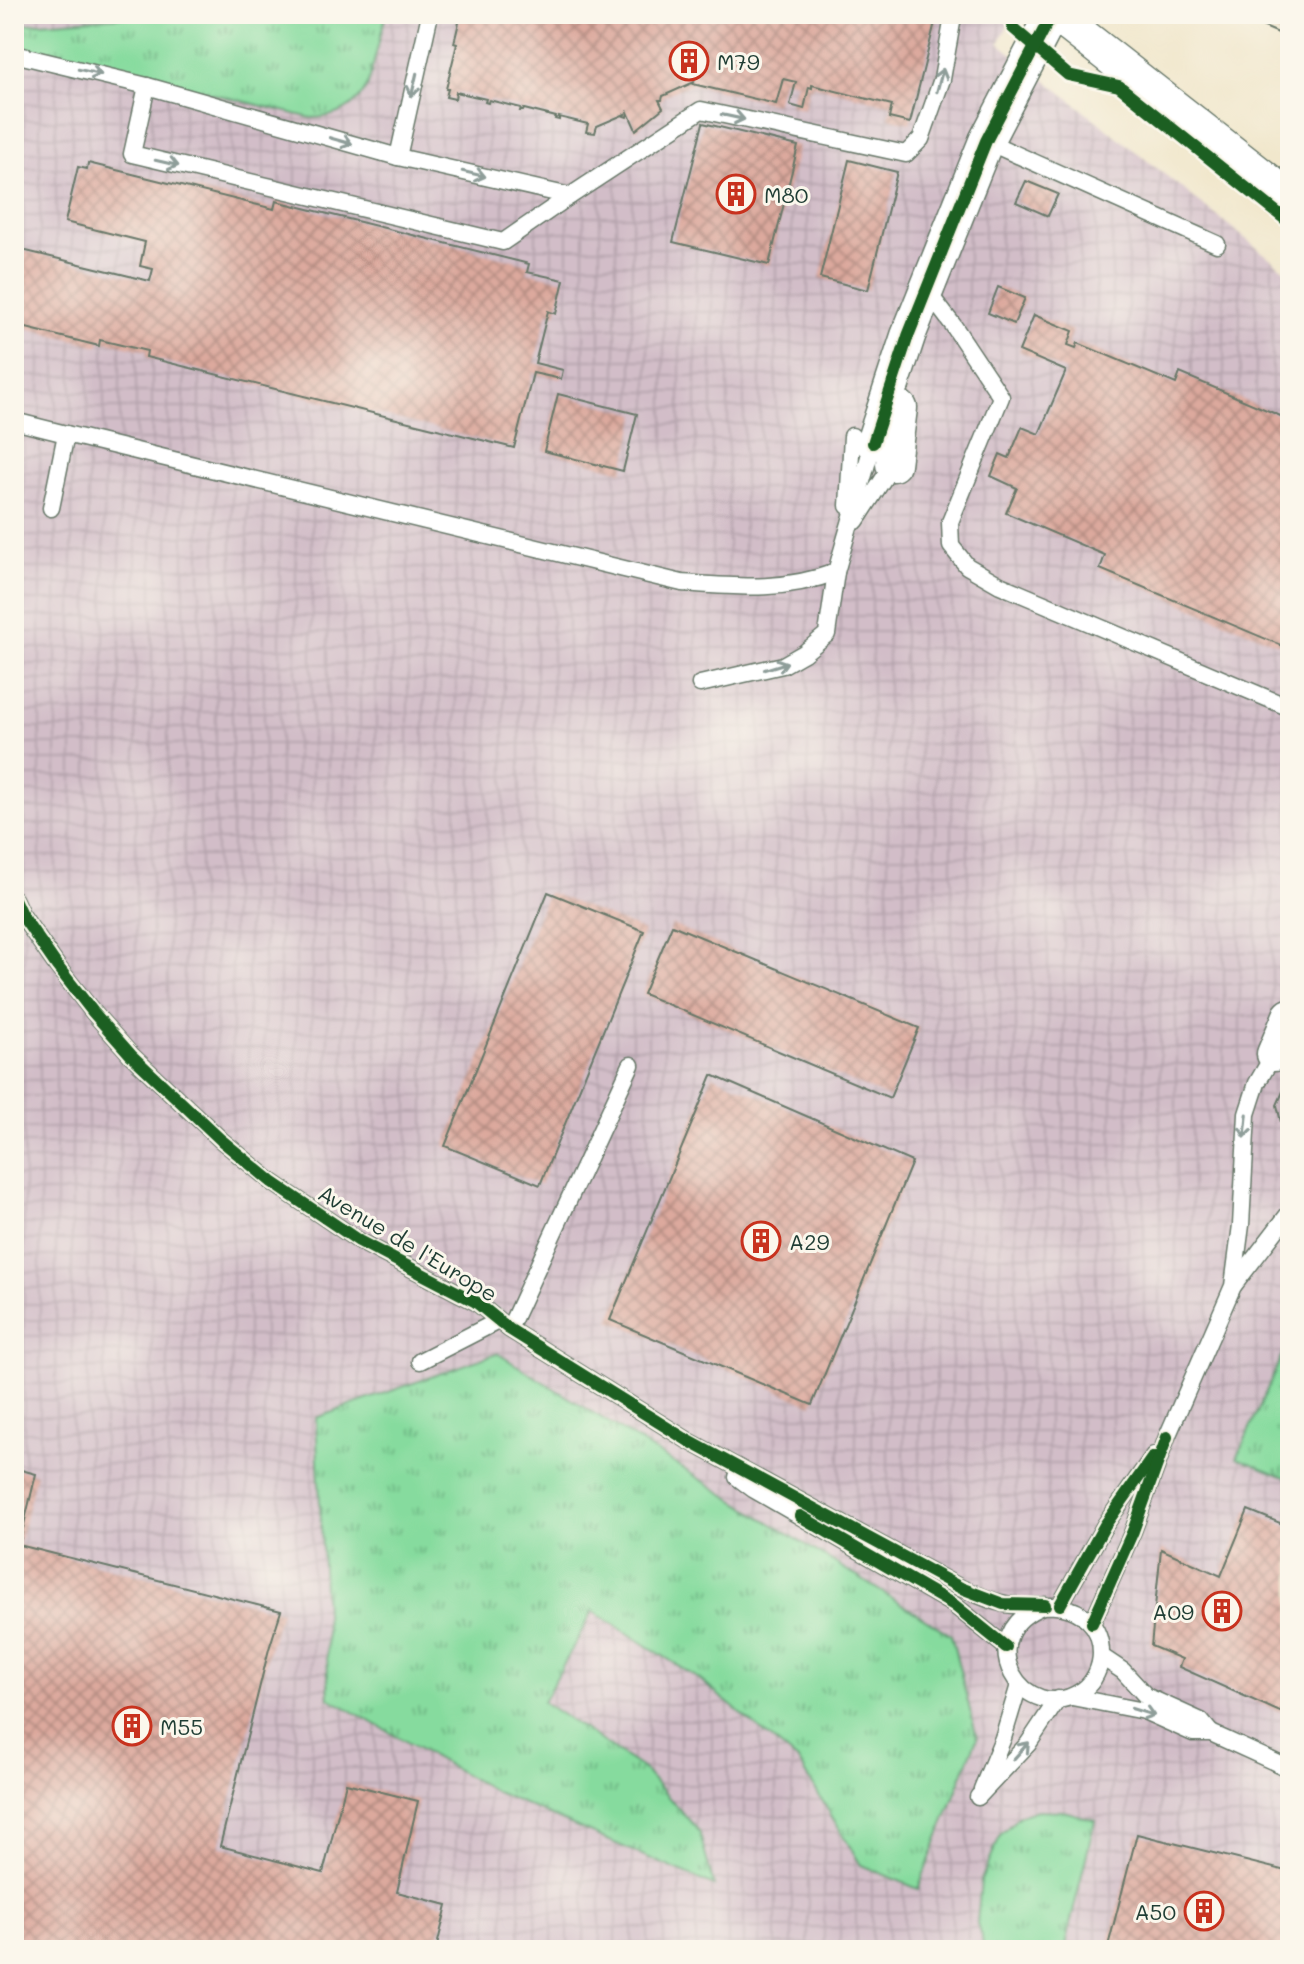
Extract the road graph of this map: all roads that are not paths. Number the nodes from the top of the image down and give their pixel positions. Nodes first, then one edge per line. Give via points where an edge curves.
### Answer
1 (430, 14) edge
2 (952, 14) edge
3 (1054, 14) edge
4 (14, 54) edge
5 (147, 86) junction
6 (986, 141) junction
7 (398, 157) junction
8 (570, 196) junction
9 (1290, 198) edge
10 (1217, 244) dead end
11 (926, 290) junction
12 (908, 336) junction
13 (14, 421) edge
14 (66, 434) junction
15 (873, 448) junction
16 (51, 508) dead end
17 (847, 536) junction
18 (836, 572) junction
19 (700, 684) dead end
20 (1290, 708) edge
21 (14, 899) edge
22 (1290, 1016) edge
23 (1274, 1054) joint
24 (631, 1065) dead end
25 (1286, 1218) edge
26 (1233, 1286) junction
27 (504, 1325) junction
28 (420, 1361) dead end
29 (1167, 1437) junction
30 (687, 1440) junction
31 (1052, 1605) junction
32 (1092, 1623) junction
33 (1006, 1647) junction
34 (1102, 1657) junction
35 (1019, 1685) junction
36 (1065, 1698) junction
37 (1211, 1733) junction
38 (1289, 1765) edge

1 -> 7 lane
8 -> 2 lane via 701,110 906,154 921,139 942,79
3 - 6 street
3 - 9 street
4 -> 5 lane
5 -> 7 lane
5 -> 8 lane via 132,154 503,242
6 - 10 lane
6 - 11 street
7 -> 8 lane
11 - 12 street
11 - 20 lane via 1001,397 950,522 951,546 967,566 1000,585
12 - 15 street
12 - 15 street
13 - 14 lane
14 - 16 lane
14 - 18 lane via 682,583 753,588 797,584
15 - 17 lane
15 - 17 lane
17 - 18 lane
19 -> 18 lane via 783,665 804,653 827,634
21 - 27 lane, Avenue de l'Europe via 102,1023 221,1140 359,1241 476,1302
22 - 23 street
23 -> 26 lane via 1247,1114
24 - 27 lane
25 - 26 lane
26 - 29 lane
27 - 28 lane
27 - 30 lane, Avenue de l'Europe
29 - 31 lane
29 - 32 lane
30 - 31 lane via 961,1588 1003,1604
30 - 33 lane via 753,1489 954,1605
31 - 32 lane via 1078,1611
31 - 33 lane via 1018,1620
32 - 34 lane
33 - 35 lane via 1008,1667
34 - 36 lane via 1087,1687
34 - 37 lane via 1146,1696 1201,1721
35 - 36 lane via 1044,1699
35 -> 36 lane via 978,1797
36 -> 37 lane via 1144,1711 1193,1733
37 - 38 lane

